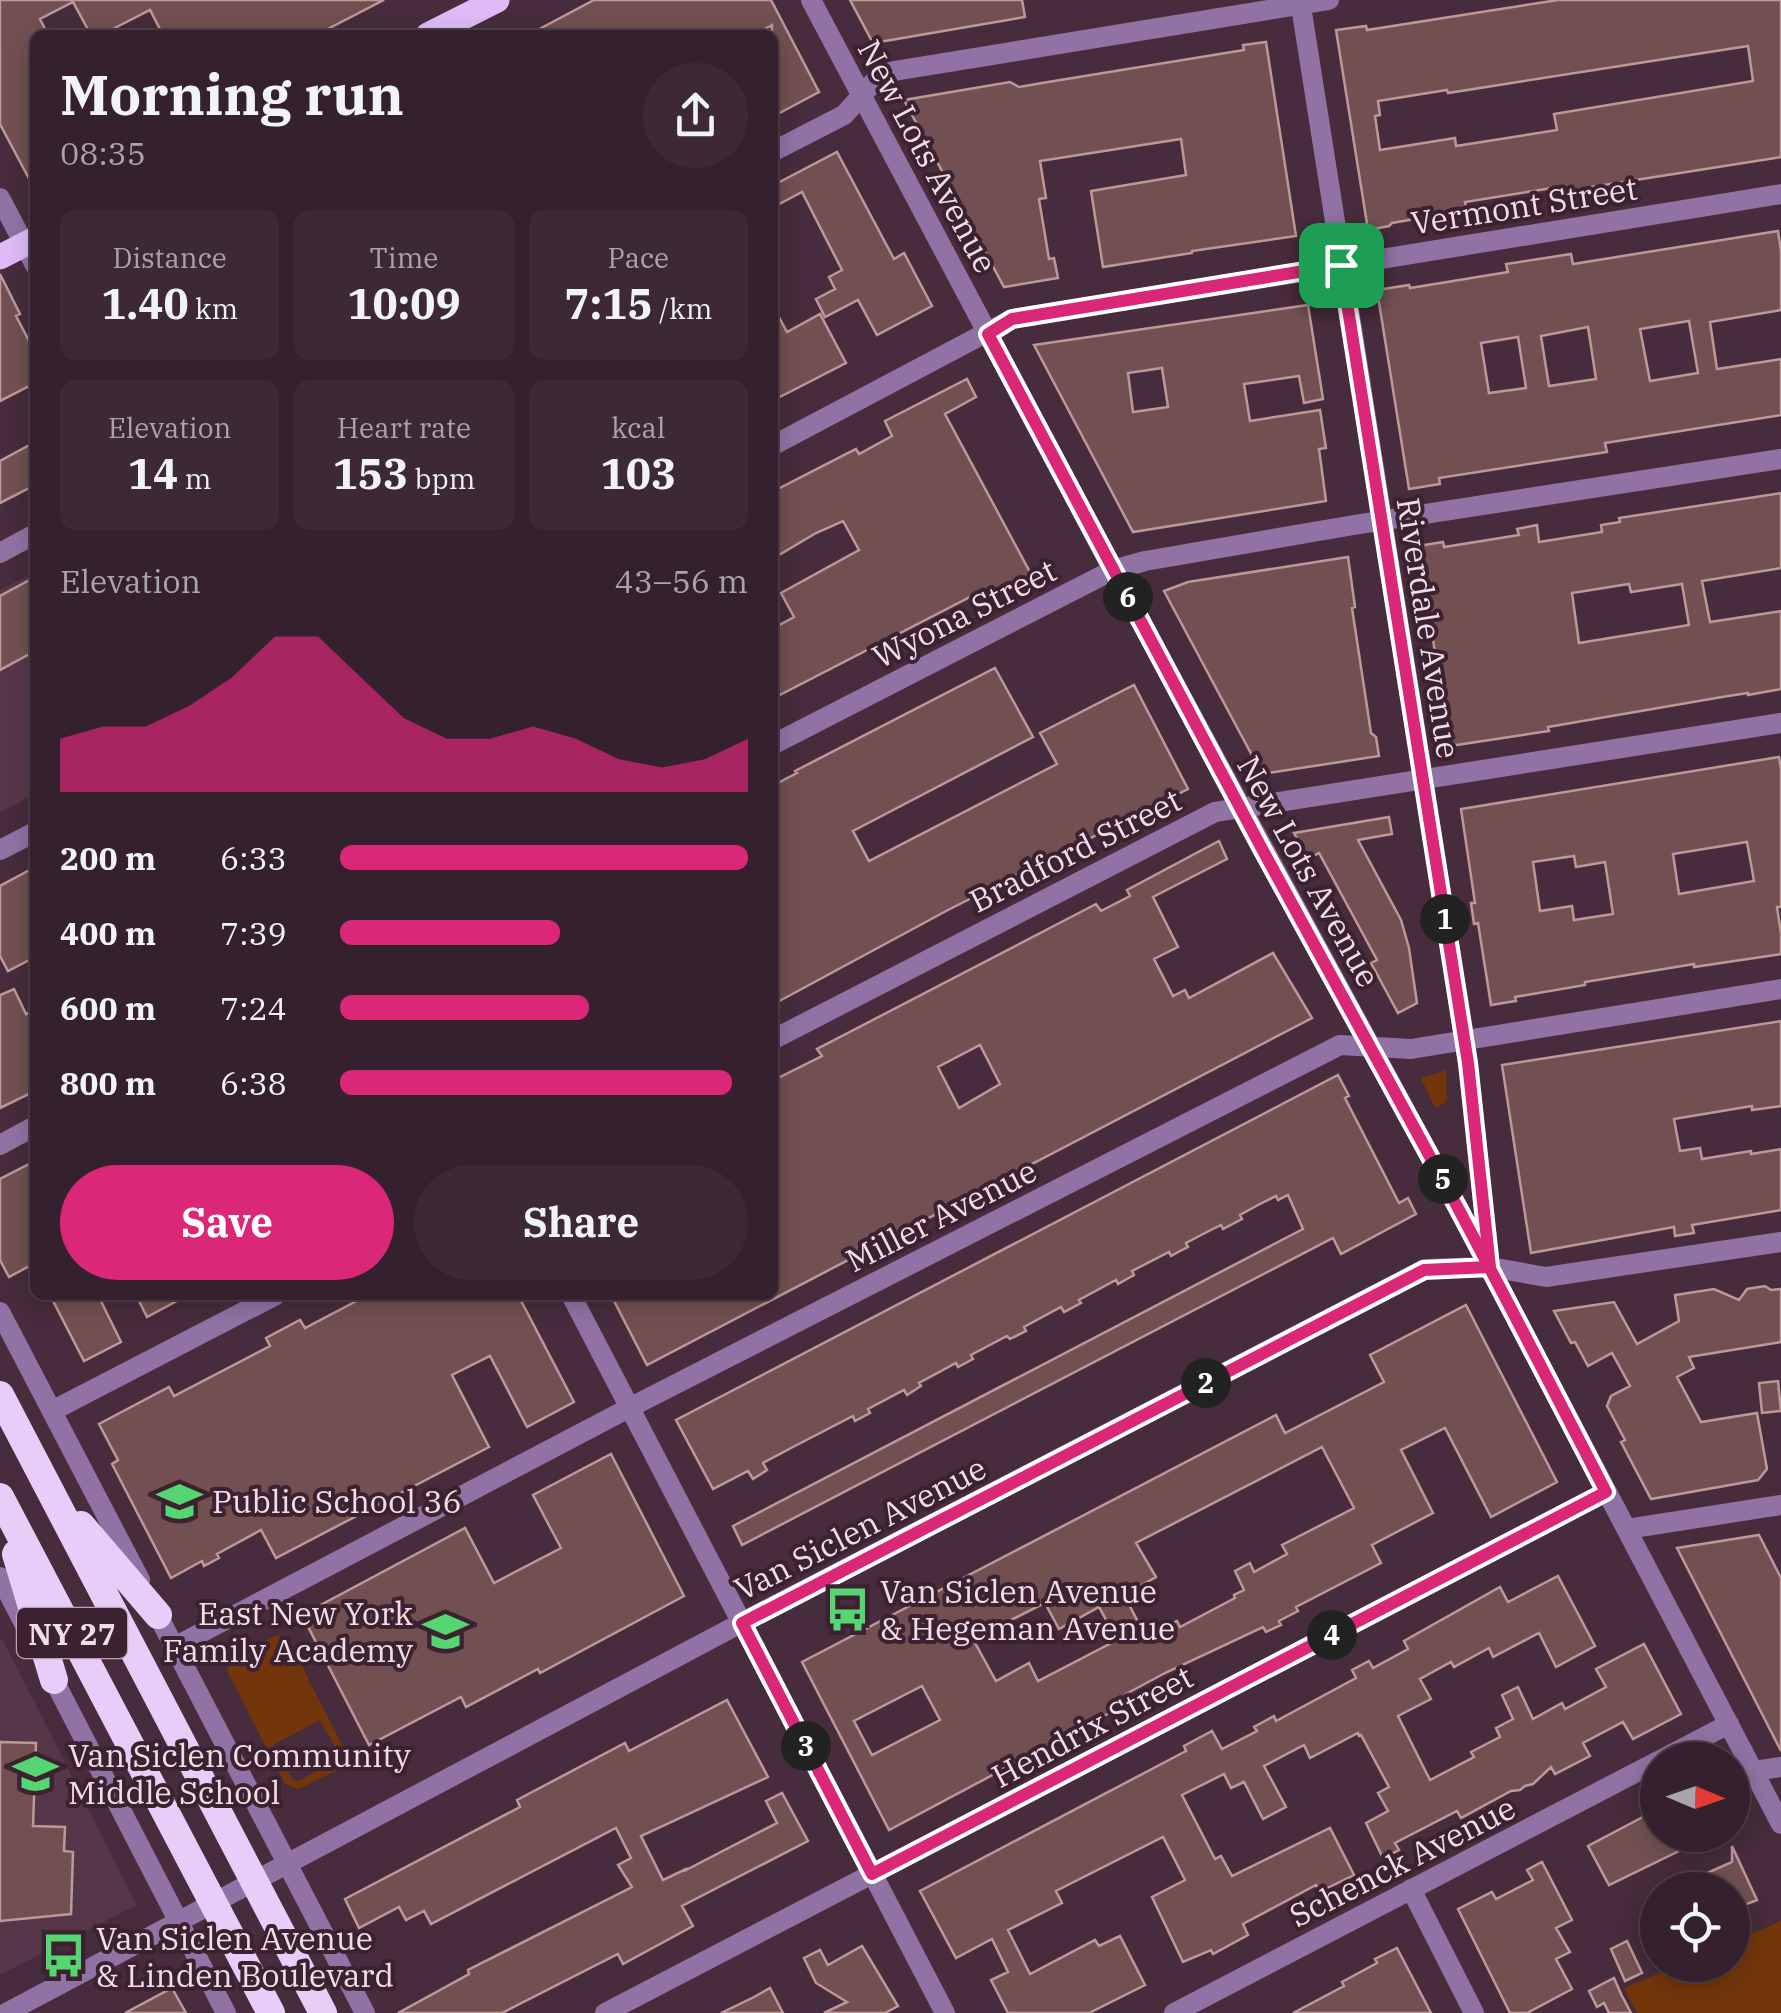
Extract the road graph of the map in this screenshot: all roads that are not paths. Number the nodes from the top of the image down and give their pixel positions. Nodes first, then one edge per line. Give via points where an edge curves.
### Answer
1 (496, 0) edge
2 (811, 0) edge
3 (1329, 0) edge
4 (1300, 2) edge
5 (438, 30) edge
6 (862, 95) junction
7 (778, 149) edge
8 (1781, 194) edge
9 (0, 198) edge
10 (30, 247) edge
11 (30, 249) edge
12 (0, 257) edge
13 (1341, 265) junction
14 (988, 334) junction
15 (778, 443) edge
16 (1781, 459) edge
17 (1381, 521) junction
18 (30, 537) edge
19 (0, 553) edge
20 (1113, 570) junction
21 (1781, 724) edge
22 (778, 742) edge
23 (1424, 780) junction
24 (1241, 808) junction
25 (30, 835) edge
26 (0, 850) edge
27 (1781, 989) edge
28 (778, 1037) edge
29 (1464, 1040) junction
30 (1370, 1047) junction
31 (30, 1129) edge
32 (0, 1144) edge
33 (1781, 1242) edge
34 (1490, 1267) junction
35 (266, 1300) edge
36 (574, 1300) edge
37 (0, 1312) edge
38 (0, 1394) edge
39 (630, 1408) junction
40 (52, 1411) junction
41 (49, 1488) junction
42 (1606, 1492) junction
43 (0, 1498) edge
44 (1781, 1505) edge
45 (1627, 1529) junction
46 (0, 1577) edge
47 (158, 1615) junction
48 (742, 1623) junction
49 (174, 1647) junction
50 (54, 1680) junction
51 (1729, 1724) junction
52 (1695, 1742) edge
53 (1781, 1767) edge
54 (1640, 1771) edge
55 (1754, 1771) junction
56 (1781, 1824) edge
57 (287, 1864) junction
58 (872, 1874) junction
59 (255, 1881) junction
60 (1412, 1889) junction
61 (214, 1903) junction
62 (179, 1922) junction
63 (6, 2013) edge
64 (226, 2013) edge
65 (271, 2013) edge
66 (323, 2013) edge
67 (365, 2013) edge
68 (605, 2013) edge
69 (945, 2013) edge
70 (1174, 2013) edge
71 (1474, 2013) edge

1 - 5 main road
2 - 6 street, New Lots Avenue
3 - 4 street
4 - 6 street via 882,73
4 - 13 street, Riverdale Avenue
6 - 7 street via 844,116
6 - 14 street, New Lots Avenue
8 - 13 street, Vermont Street
9 - 10 street
11 - 12 main road
13 - 14 street, Vermont Street via 1012,319
13 - 17 street, Riverdale Avenue
14 - 15 street, Vermont Street
14 - 20 street, New Lots Avenue
16 - 17 street, Wyona Street
17 - 20 street, Wyona Street
17 - 23 street, Riverdale Avenue
18 - 19 street
20 - 22 street, Wyona Street
20 - 24 street, New Lots Avenue
21 - 23 street, Bradford Street
23 - 24 street, Bradford Street
23 - 29 street, Riverdale Avenue
24 - 28 street, Bradford Street via 1215,812
24 - 30 street, New Lots Avenue
25 - 26 street
27 - 29 street, Miller Avenue
29 - 30 street, Miller Avenue
29 - 34 street, Riverdale Avenue
30 - 34 street, New Lots Avenue
30 - 39 street, Miller Avenue via 1340,1045
31 - 32 street
33 - 34 street, Van Siclen Avenue via 1546,1277
34 - 42 street, New Lots Avenue
34 - 48 street, Van Siclen Avenue via 1424,1270
35 - 40 street
36 - 39 street
37 - 40 street
38 - 41 highway, NY 27
39 - 48 street
39 - 49 street, Miller Avenue
40 - 47 street
41 - 47 highway
41 - 59 highway, NY 27
42 - 45 street, New Lots Avenue
42 - 58 street, Hendrix Street
43 - 50 highway
43 - 61 highway, NY 27
44 - 45 street
45 - 51 street, New Lots Avenue
46 - 50 street
47 - 49 street
48 - 57 street, Van Siclen Avenue
48 - 58 street
49 - 57 street
50 - 62 street
51 - 52 street, Schenck Avenue
51 - 55 street, New Lots Avenue
53 - 55 street
54 - 60 street, Schenck Avenue
55 - 56 street, New Lots Avenue
57 - 59 street, Van Siclen Avenue
57 - 67 street
58 - 68 street, Hendrix Street
58 - 69 street
59 - 61 street, Van Siclen Avenue
59 - 66 highway, NY 27
60 - 70 street, Schenck Avenue
60 - 71 street
61 - 62 street, Van Siclen Avenue
61 - 65 highway, NY 27
62 - 63 street, Van Siclen Avenue
62 - 64 street

